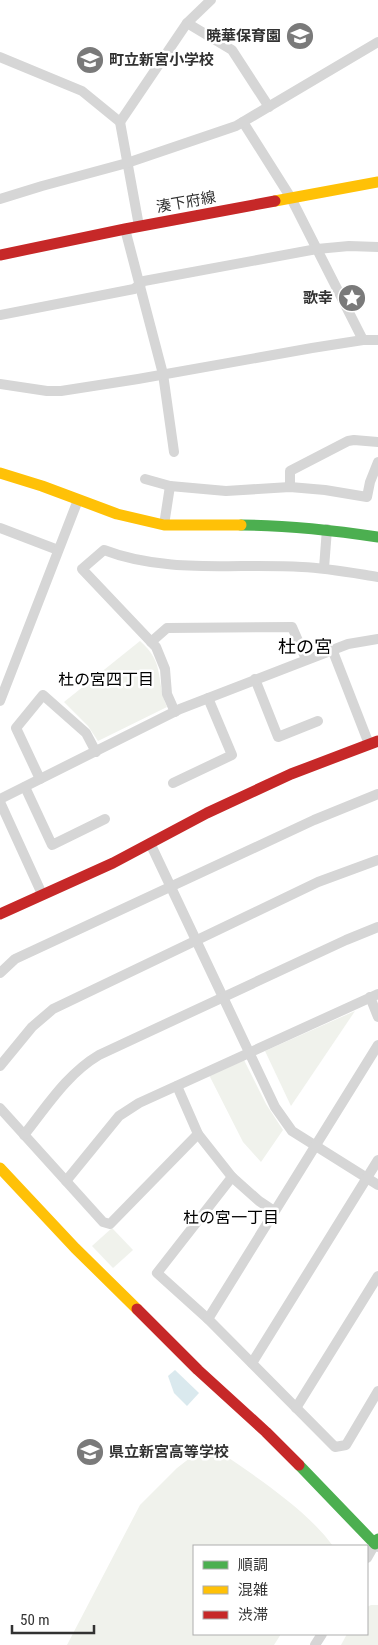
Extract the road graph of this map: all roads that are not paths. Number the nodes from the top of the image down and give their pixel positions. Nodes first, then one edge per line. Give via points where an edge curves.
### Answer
1 (211, 0) edge
2 (187, 23) junction
3 (378, 42) edge
4 (0, 57) edge
5 (269, 106) junction
6 (120, 122) junction
7 (243, 122) junction
8 (127, 163) junction
9 (378, 182) edge
10 (291, 198) junction
11 (0, 199) edge
12 (140, 226) junction
13 (125, 229) junction
14 (378, 247) edge
15 (317, 249) junction
16 (0, 254) edge
17 (140, 284) junction
18 (0, 315) edge
19 (363, 340) junction
20 (378, 340) edge
21 (163, 374) junction
22 (0, 384) edge
23 (378, 442) edge
24 (174, 452) dead end
25 (378, 462) edge
26 (0, 473) edge
27 (145, 479) dead end
28 (170, 486) junction
29 (290, 487) junction
30 (78, 500) junction
31 (164, 525) junction
32 (0, 528) edge
33 (328, 528) junction
34 (378, 537) edge
35 (58, 550) junction
36 (324, 568) junction
37 (378, 577) edge
38 (378, 640) edge
39 (151, 642) junction
40 (332, 649) junction
41 (306, 660) junction
42 (255, 680) junction
43 (208, 698) junction
44 (0, 701) edge
45 (175, 712) junction
46 (318, 721) dead end
47 (373, 743) edge
48 (96, 752) junction
49 (40, 780) junction
50 (173, 783) dead end
51 (25, 787) junction
52 (378, 794) edge
53 (0, 801) edge
54 (105, 819) dead end
55 (150, 843) junction
56 (378, 860) edge
57 (171, 885) junction
58 (42, 894) junction
59 (0, 914) edge
60 (378, 927) edge
61 (196, 941) junction
62 (0, 973) edge
63 (374, 995) edge
64 (223, 996) junction
65 (378, 1017) edge
66 (378, 1045) edge
67 (250, 1052) junction
68 (0, 1066) edge
69 (177, 1086) junction
70 (0, 1108) edge
71 (198, 1134) junction
72 (24, 1135) junction
73 (315, 1146) junction
74 (378, 1160) edge
75 (0, 1168) edge
76 (232, 1177) junction
77 (367, 1178) junction
78 (66, 1181) junction
79 (378, 1185) edge
80 (274, 1211) junction
81 (378, 1276) edge
82 (208, 1320) junction
83 (252, 1363) junction
84 (378, 1391) edge
85 (296, 1408) junction
86 (377, 1543) edge
87 (368, 1556) edge

1 - 2 street
2 - 5 street via 232,50
2 - 6 street
3 - 5 street
4 - 6 street via 82,91
5 - 7 street
6 - 8 street
7 - 8 street
7 - 10 street
8 - 11 street
8 - 12 street
9 - 10 street, 湊下府線
10 - 12 street, 湊下府線
10 - 15 street
12 - 13 street, 湊下府線
13 - 16 street, 湊下府線
13 - 17 street
14 - 15 street
15 - 17 street
15 - 19 street
17 - 18 street via 134,289
17 - 21 street
19 - 20 street
19 - 21 street
21 - 22 street via 61,391
21 - 24 street
23 - 29 street via 348,441 306,462 290,471
25 - 29 street via 367,497
26 - 30 street
27 - 28 street
28 - 29 street via 226,491
28 - 31 street
30 - 31 street
30 - 35 street
31 - 33 street
32 - 35 street
33 - 34 street
33 - 36 street
35 - 44 street
36 - 37 street
36 - 39 street via 173,565 104,550 82,569
38 - 40 street
39 - 41 street via 167,628 292,627
39 - 45 street via 165,669 167,694
40 - 41 street
40 - 47 street
41 - 42 street
42 - 43 street
42 - 46 street via 278,737
43 - 45 street
43 - 50 street via 232,755
45 - 48 street
47 - 55 street via 291,774
48 - 49 street
48 - 49 street via 86,733 43,695 16,728
49 - 51 street
51 - 53 street
51 - 54 street via 52,845
52 - 57 street
53 - 58 street
55 - 57 street
55 - 58 street
56 - 61 street via 318,882
57 - 61 street
57 - 62 street via 15,958
58 - 59 street
60 - 64 street
61 - 64 street
61 - 68 street via 53,1009 32,1027
63 - 65 street
63 - 67 street
64 - 67 street
64 - 72 street via 86,1063 67,1080
66 - 73 street
67 - 69 street
67 - 73 street via 276,1107 292,1131
69 - 71 street
69 - 78 street via 119,1116
70 - 72 street
71 - 76 street
71 - 78 street via 110,1224 102,1222
72 - 78 street
73 - 77 street
73 - 80 street
74 - 77 street
75 - 86 street via 74,1248
76 - 80 street
76 - 82 street via 157,1272
77 - 79 street
77 - 83 street
80 - 82 street
81 - 85 street
82 - 83 street
83 - 85 street
84 - 85 street via 346,1445 335,1447
86 - 87 street

